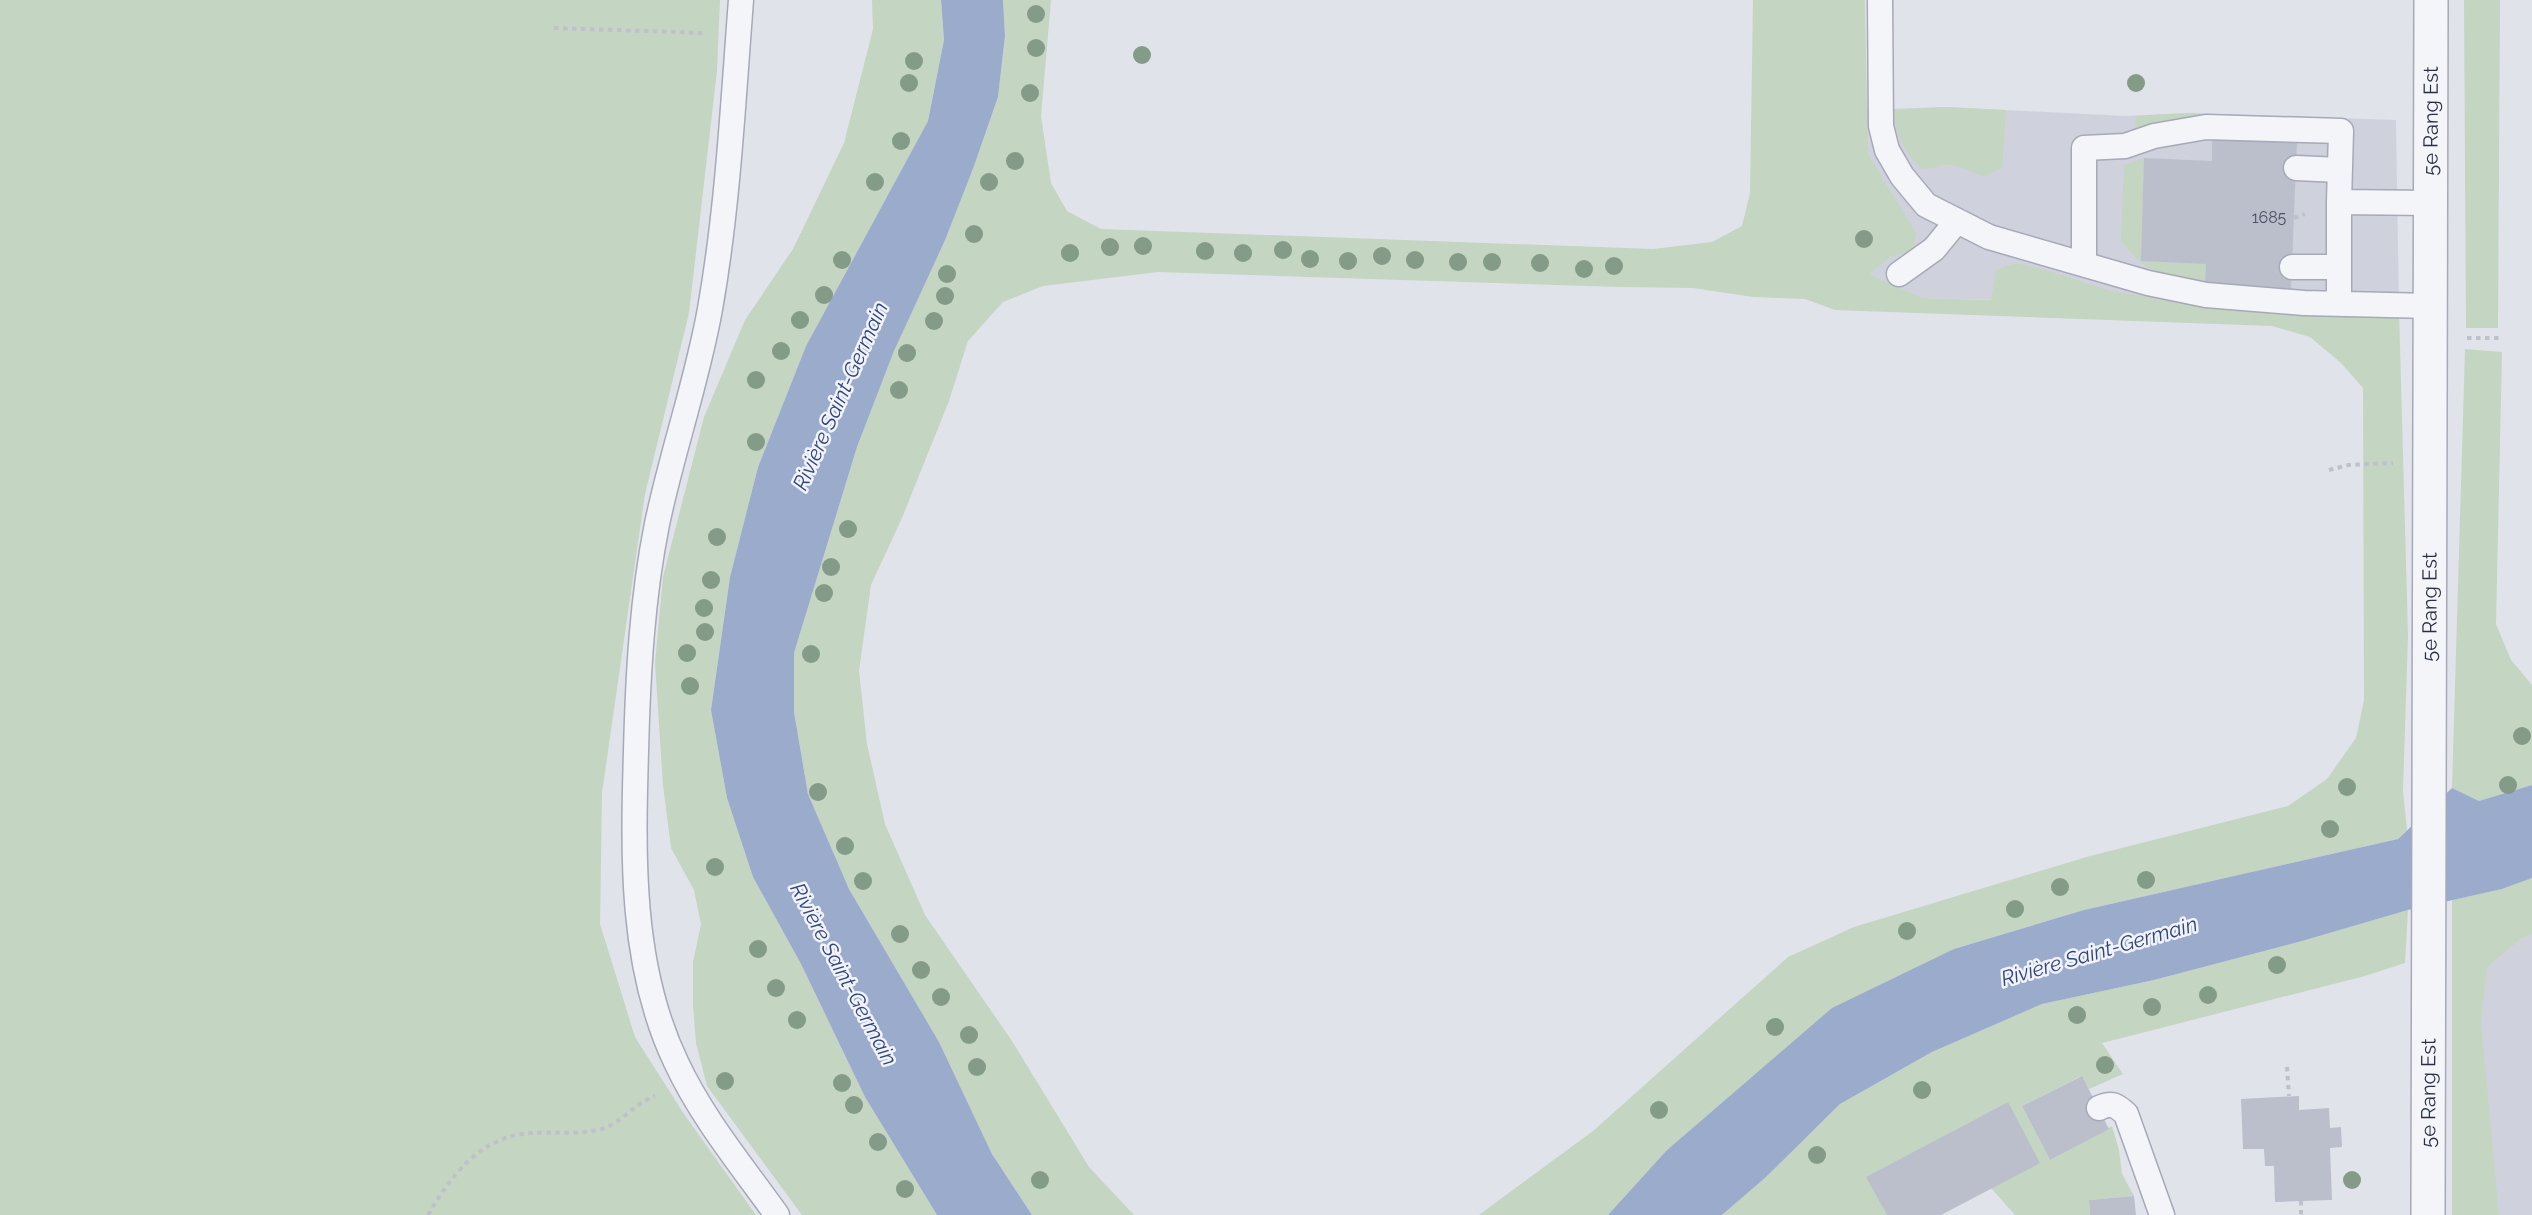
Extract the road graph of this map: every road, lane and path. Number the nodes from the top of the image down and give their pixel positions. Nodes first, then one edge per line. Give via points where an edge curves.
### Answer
1 (741, 0) edge
2 (1880, 0) edge
3 (2431, 0) edge
4 (554, 28) dead end
5 (738, 34) junction
6 (2296, 168) dead end
7 (2340, 170) junction
8 (2339, 202) junction
9 (2431, 202) junction
10 (1957, 221) junction
11 (2084, 264) junction
12 (2292, 267) dead end
13 (2338, 267) junction
14 (1899, 274) dead end
15 (2338, 303) junction
16 (2430, 306) junction
17 (2430, 461) junction
18 (2329, 470) dead end
19 (2287, 1066) dead end
20 (687, 1084) junction
21 (2289, 1096) dead end
22 (2099, 1108) dead end
23 (2301, 1201) dead end
24 (428, 1215) edge
25 (777, 1215) edge
26 (2162, 1215) edge
27 (2301, 1215) edge
28 (2428, 1215) edge

1 - 5 lane
2 - 10 lane via 1881,126 1887,150 1926,205
3 - 9 street, 5e Rang Est
4 - 5 path
5 - 20 lane via 726,186 710,308 658,522 644,597 638,683 634,824 639,924 646,975 674,1059
6 - 7 lane
7 - 8 lane
7 - 11 lane via 2341,131 2206,127 2154,136 2125,146 2084,148
8 - 9 lane
8 - 13 lane
9 - 16 street, 5e Rang Est
10 - 11 lane via 1989,237
10 - 14 lane via 1934,249
11 - 15 lane via 2206,295
12 - 13 lane
13 - 15 lane
15 - 16 lane
16 - 17 street, 5e Rang Est
17 - 18 path via 2348,465
17 - 28 street, 5e Rang Est
19 - 21 path
20 - 24 path via 642,1100 602,1129 522,1133 492,1142 456,1171
20 - 25 lane
22 - 26 lane via 2110,1103 2126,1114
23 - 27 path

